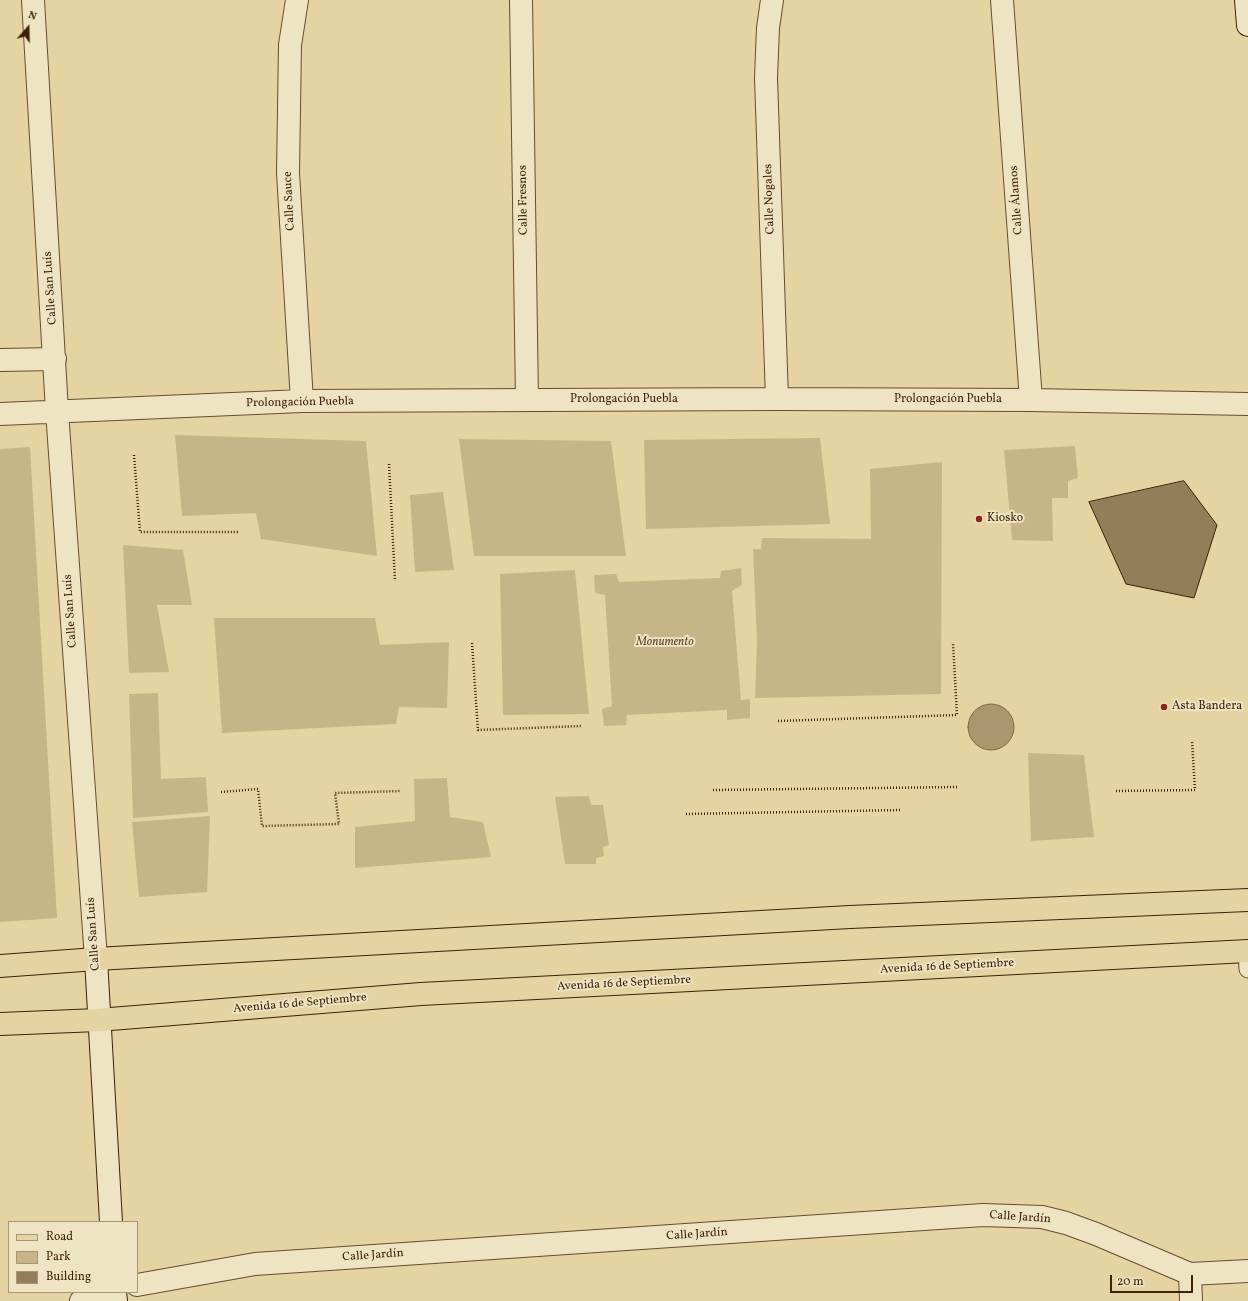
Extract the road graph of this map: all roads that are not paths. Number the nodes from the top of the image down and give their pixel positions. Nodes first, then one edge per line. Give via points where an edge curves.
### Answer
1 (33, 0) edge
2 (297, 0) edge
3 (521, 0) edge
4 (772, 0) edge
5 (1002, 0) edge
6 (1246, 0) edge
7 (1248, 25) edge
8 (55, 359) junction
9 (0, 360) edge
10 (777, 399) junction
11 (527, 400) junction
12 (1031, 400) junction
13 (302, 401) junction
14 (1248, 404) edge
15 (57, 411) junction
16 (0, 414) edge
17 (1248, 900) edge
18 (1248, 957) edge
19 (96, 959) junction
20 (0, 966) edge
21 (98, 1020) junction
22 (0, 1024) edge
23 (111, 1221) edge
24 (1248, 1271) edge
25 (1190, 1274) junction
26 (138, 1285) edge
27 (103, 1293) edge
28 (81, 1301) edge
29 (1192, 1301) edge

1 - 8 street, Calle San Luís
2 - 13 street, Calle Sauce via 290,45 288,172
3 - 11 street, Calle Fresnos
4 - 10 street, Calle Nogales via 766,78
5 - 12 street, Calle Álamos
6 - 7 street
8 - 9 street
8 - 15 street, Calle San Luís
10 - 11 street, Prolongación Puebla
10 - 12 street, Prolongación Puebla
11 - 13 street, Prolongación Puebla
12 - 14 street, Prolongación Puebla
13 - 15 street, Prolongación Puebla
15 - 16 street, Prolongación Puebla
15 - 19 street, Calle San Luís
17 - 19 main road via 842,917
18 - 21 main road, Avenida 16 de Septiembre via 421,994
19 - 20 main road
19 - 21 street, Calle San Luís
21 - 22 main road, Avenida 16 de Septiembre
21 - 23 street, Calle San Luís
24 - 25 street, Calle Jardín
25 - 26 street, Calle Jardín via 1066,1223 1042,1217 983,1216 255,1264
25 - 29 street
27 - 28 street

